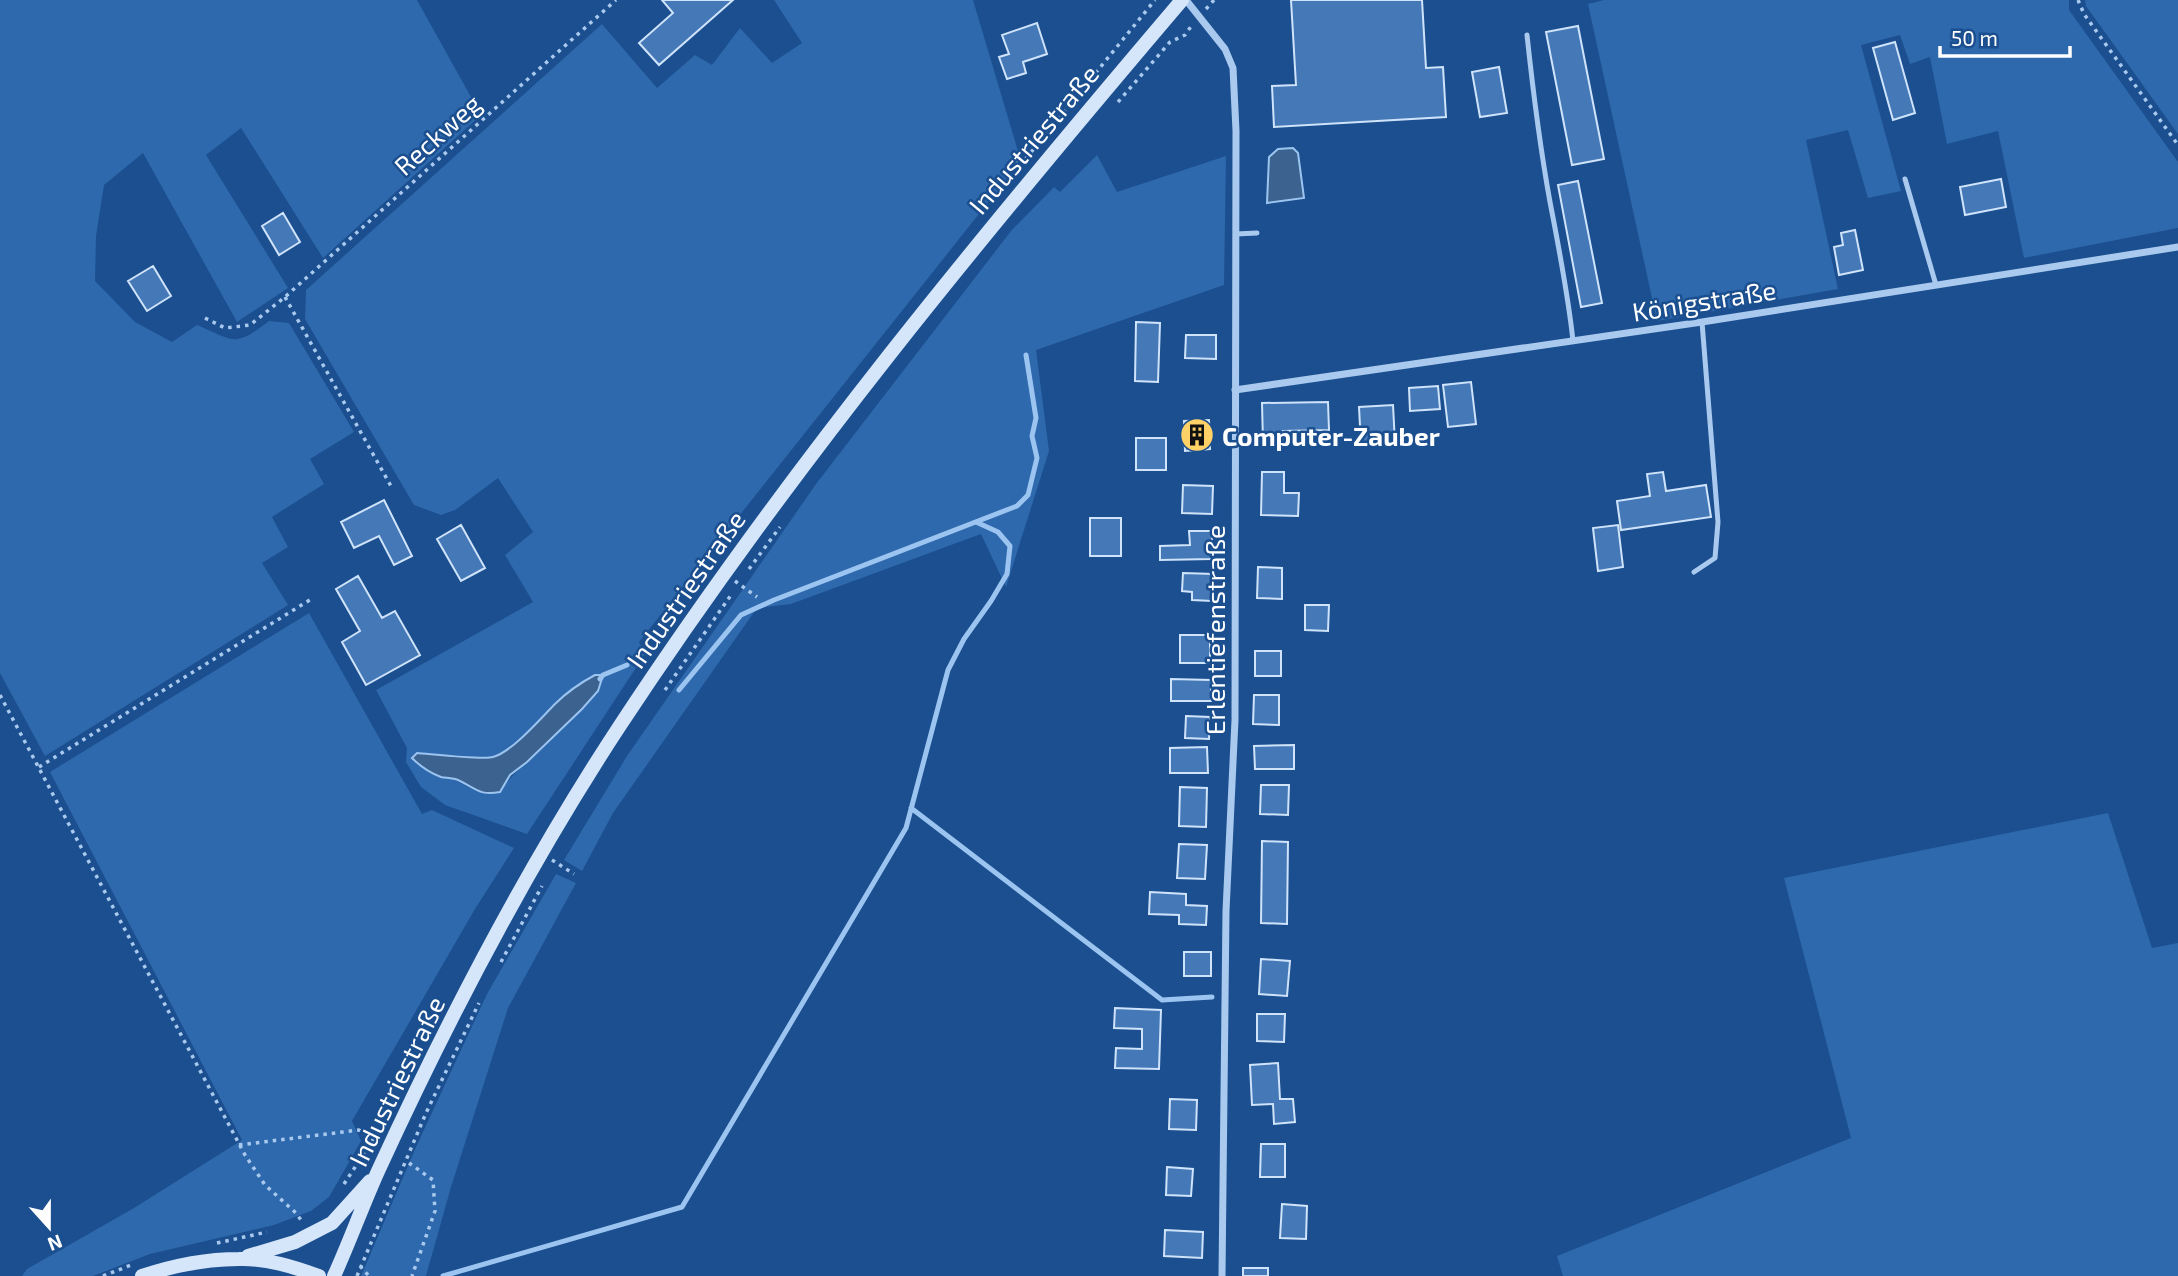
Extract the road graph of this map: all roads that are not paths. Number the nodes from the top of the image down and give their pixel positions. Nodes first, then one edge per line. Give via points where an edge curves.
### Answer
1 (1184, 0) edge
2 (1527, 35) dead end
3 (1905, 178) dead end
4 (1236, 233) junction
5 (1257, 233) dead end
6 (2178, 247) edge
7 (1936, 285) junction
8 (1702, 322) junction
9 (1573, 341) junction
10 (1236, 390) junction
11 (1694, 572) dead end
12 (377, 1172) junction
13 (239, 1259) junction
14 (142, 1276) edge
15 (319, 1276) edge
16 (334, 1276) edge
17 (1222, 1276) edge

1 - 4 street, Erlentiefenstraße via 1225,49 1233,68
1 - 12 street, Industriestraße via 887,355 788,486 618,729 542,852
2 - 9 lane
3 - 7 lane
4 - 5 lane
4 - 10 street, Erlentiefenstraße
6 - 7 street, Königstraße
7 - 8 street, Königstraße
8 - 9 street, Königstraße
8 - 11 lane via 1718,522 1715,558
9 - 10 street, Königstraße
10 - 17 street, Erlentiefenstraße via 1235,720 1226,925
12 - 13 street via 332,1223 295,1242
12 - 16 street, Industriestraße
13 - 14 street
13 - 15 street via 280,1264

